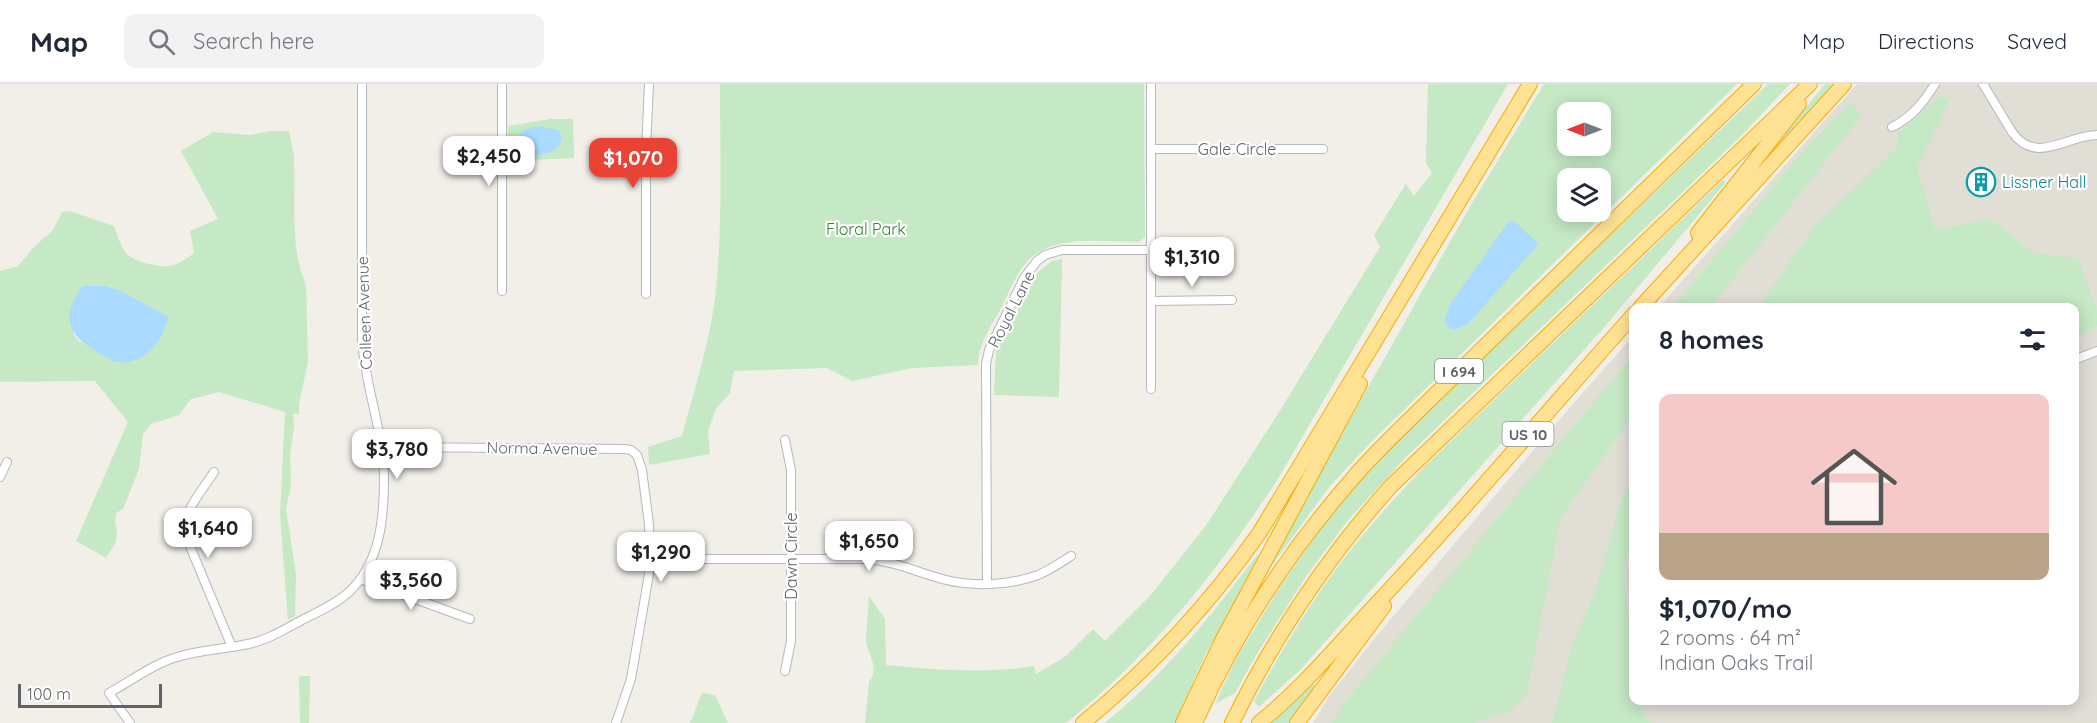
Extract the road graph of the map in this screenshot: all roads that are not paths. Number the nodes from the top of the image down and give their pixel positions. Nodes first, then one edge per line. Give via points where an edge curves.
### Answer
1 (362, 84) edge
2 (502, 84) edge
3 (648, 84) edge
4 (1151, 84) edge
5 (1530, 84) edge
6 (1754, 84) edge
7 (1810, 84) edge
8 (1815, 84) edge
9 (1844, 84) edge
10 (1935, 84) edge
11 (1983, 84) edge
12 (1892, 127) dead end
13 (2097, 135) edge
14 (1151, 149) junction
15 (1323, 149) dead end
16 (1442, 230) junction
17 (1152, 249) junction
18 (1663, 281) junction
19 (502, 291) dead end
20 (646, 294) dead end
21 (1232, 300) dead end
22 (1152, 301) junction
23 (1644, 303) edge
24 (1629, 321) edge
25 (2097, 351) edge
26 (2079, 358) edge
27 (1151, 389) dead end
28 (785, 441) dead end
29 (381, 447) junction
30 (7, 462) dead end
31 (214, 472) dead end
32 (0, 477) edge
33 (1423, 554) junction
34 (1071, 556) dead end
35 (650, 559) junction
36 (790, 560) junction
37 (360, 579) junction
38 (987, 584) junction
39 (470, 618) dead end
40 (232, 647) junction
41 (785, 671) dead end
42 (1203, 691) junction
43 (130, 723) edge
44 (616, 723) edge
45 (1083, 723) edge
46 (1183, 723) edge
47 (1196, 723) edge
48 (1232, 723) edge
49 (1259, 723) edge
50 (1297, 723) edge

1 - 29 street, Colleen Avenue via 362,340
2 - 19 street
3 - 20 street
4 - 14 street
5 - 16 highway
6 - 42 highway, I 694 via 1355,475 1263,596
7 - 48 highway, I 694 via 1391,486 1354,527 1304,594
8 - 18 highway
9 - 18 highway
10 - 12 street via 1920,106
11 - 13 street via 2012,132 2025,144 2047,148
14 - 15 street, Gale Circle
14 - 17 street
16 - 42 highway via 1242,602
16 - 45 highway via 1290,485 1235,568 1172,639
17 - 22 street
17 - 38 street, Royal Lane via 1053,251 1037,261 1024,278 986,364
18 - 23 highway
21 - 22 street
22 - 27 street
24 - 33 highway, US 10
25 - 26 street
28 - 36 street, Dawn Circle via 791,470
29 - 35 street, Norma Avenue via 631,450 642,470
29 - 37 street, Colleen Avenue via 384,478 380,534
30 - 32 street
31 - 40 street via 187,513 184,532
33 - 49 highway, US 10 via 1275,711
33 - 50 highway
34 - 38 street via 1021,580
35 - 36 street
35 - 44 street via 631,679
36 - 38 street via 881,560 947,580
36 - 41 street, Dawn Circle via 791,641
37 - 39 street
37 - 40 street, Colleen Avenue via 348,593 315,614 267,639
40 - 43 street, Colleen Avenue via 176,657 109,693
42 - 46 highway
42 - 47 highway, I 694

